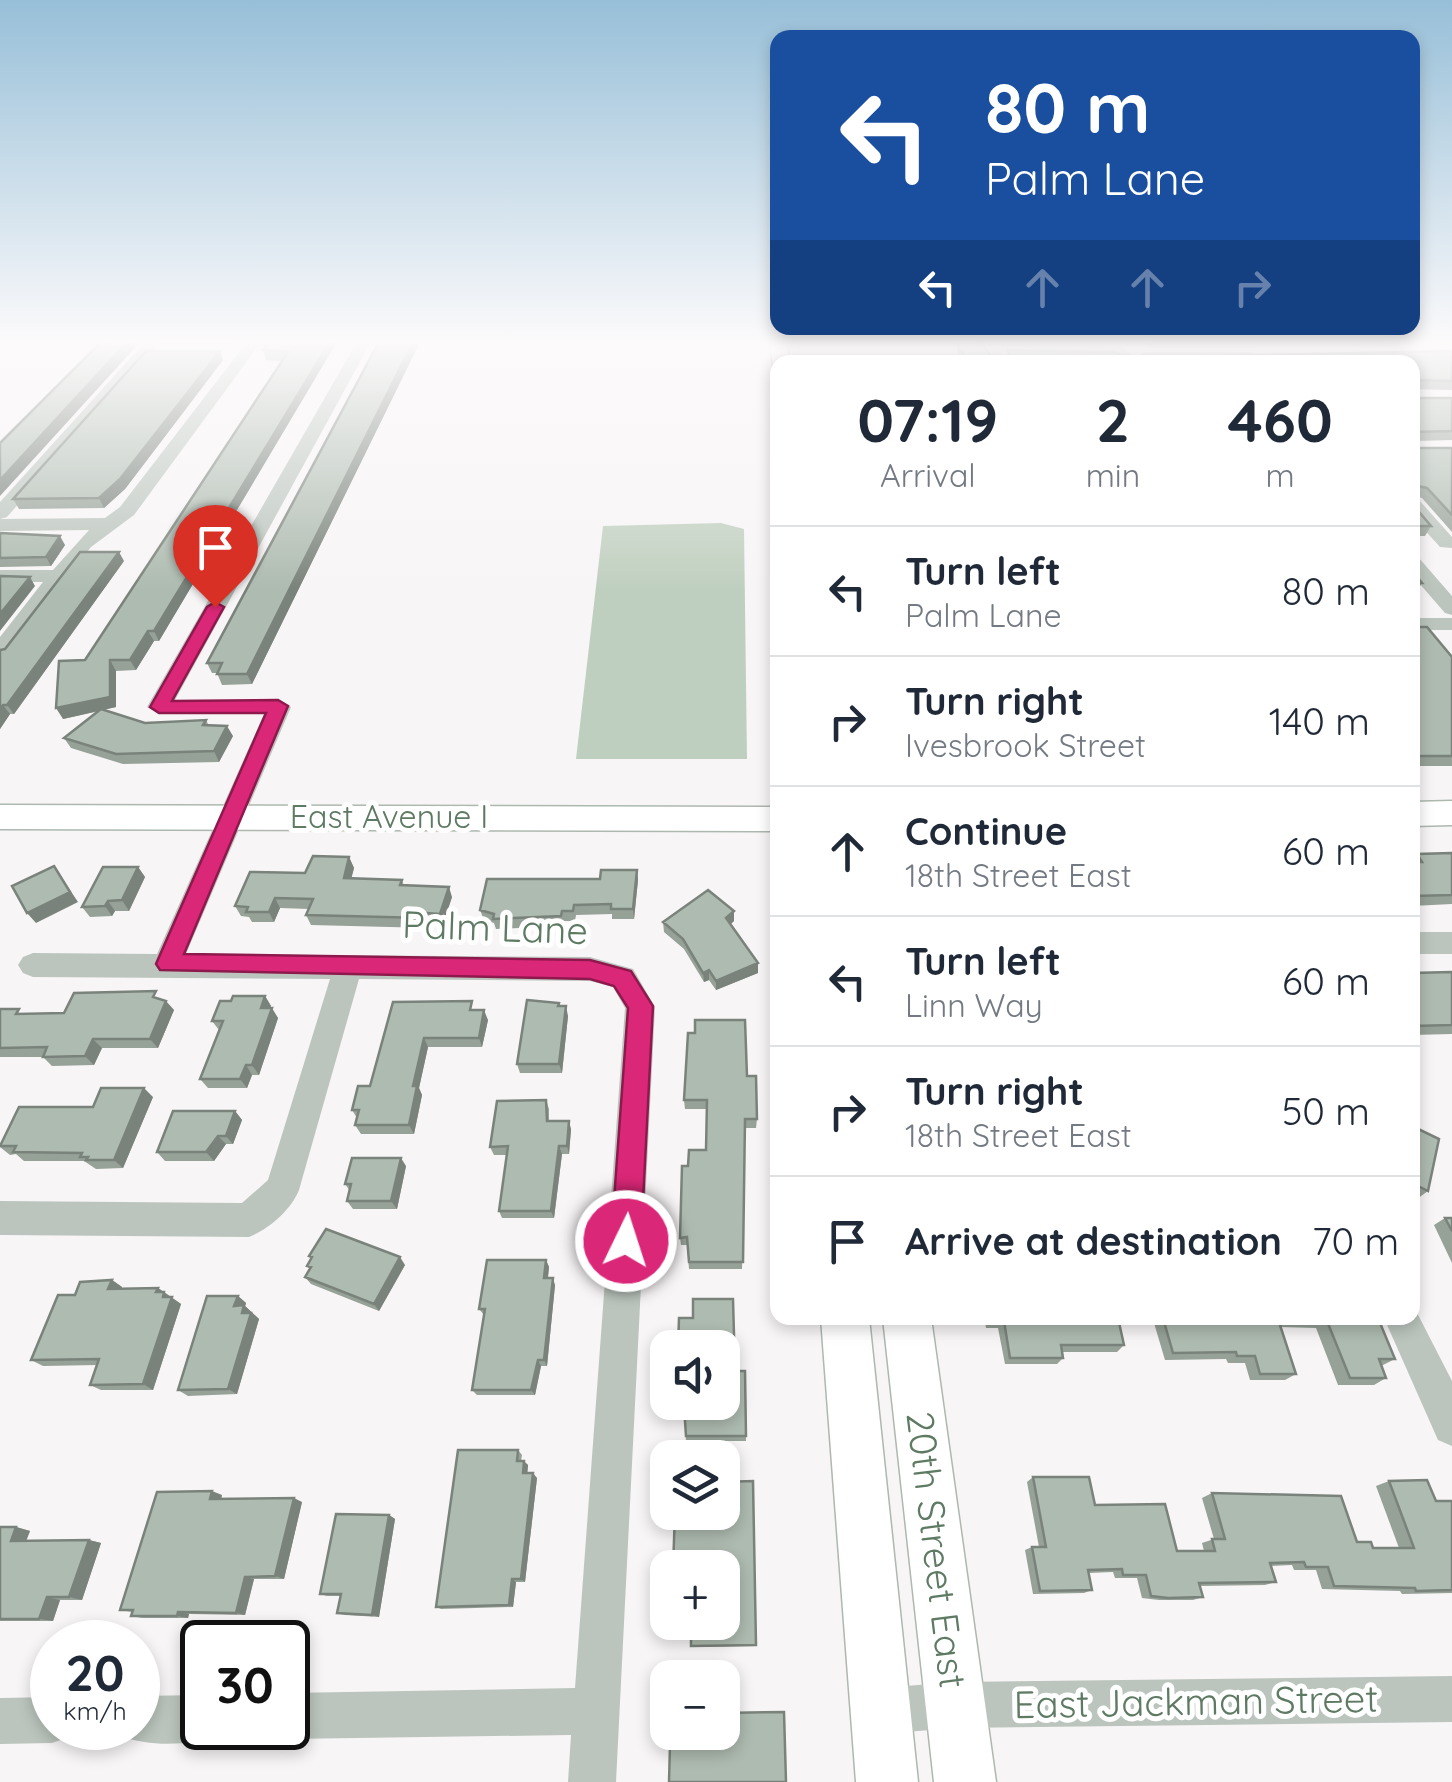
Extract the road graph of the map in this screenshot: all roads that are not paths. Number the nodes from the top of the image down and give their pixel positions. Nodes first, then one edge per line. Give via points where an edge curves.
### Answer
1 (83, 423) edge
2 (191, 423) edge
3 (318, 423) edge
4 (0, 512) edge
5 (1420, 512) edge
6 (109, 524) junction
7 (0, 525) edge
8 (1449, 543) edge
9 (1420, 544) edge
10 (1420, 571) edge
11 (0, 576) edge
12 (56, 576) junction
13 (1452, 609) edge
14 (1420, 624) edge
15 (1452, 624) edge
16 (0, 651) edge
17 (1452, 813) edge
18 (1420, 814) edge
19 (0, 817) edge
20 (230, 817) junction
21 (770, 819) edge
22 (1452, 943) edge
23 (1420, 944) edge
24 (168, 964) junction
25 (33, 965) dead end
26 (348, 967) junction
27 (0, 1218) edge
28 (846, 1325) edge
29 (907, 1325) edge
30 (1406, 1325) edge
31 (1452, 1426) edge
32 (1452, 1699) edge
33 (955, 1704) junction
34 (597, 1711) junction
35 (881, 1711) junction
36 (310, 1716) edge
37 (30, 1721) edge
38 (0, 1722) edge
39 (592, 1782) edge
40 (887, 1782) edge
41 (965, 1782) edge

1 - 4 street
2 - 6 street via 127,512
3 - 20 street via 159,707 278,706
5 - 8 street
6 - 7 street
6 - 12 street
8 - 9 street
10 - 13 street
11 - 12 street
12 - 16 street
14 - 15 street
17 - 18 main road
19 - 20 main road, East Avenue I
20 - 21 main road, East Avenue I
20 - 24 street
22 - 23 street
24 - 25 street, Palm Lane
24 - 26 street, Palm Lane
26 - 27 street via 282,1190 250,1220
26 - 34 street, Palm Lane via 590,970 622,978 640,1006
28 - 35 main road, 20th Street East
29 - 33 main road, 20th Street East
30 - 31 street
32 - 33 street, East Jackman Street
33 - 35 street, East Jackman Street
33 - 41 main road, 20th Street East
34 - 36 street
34 - 39 street, Palm Lane
35 - 40 main road, 20th Street East
37 - 38 street

